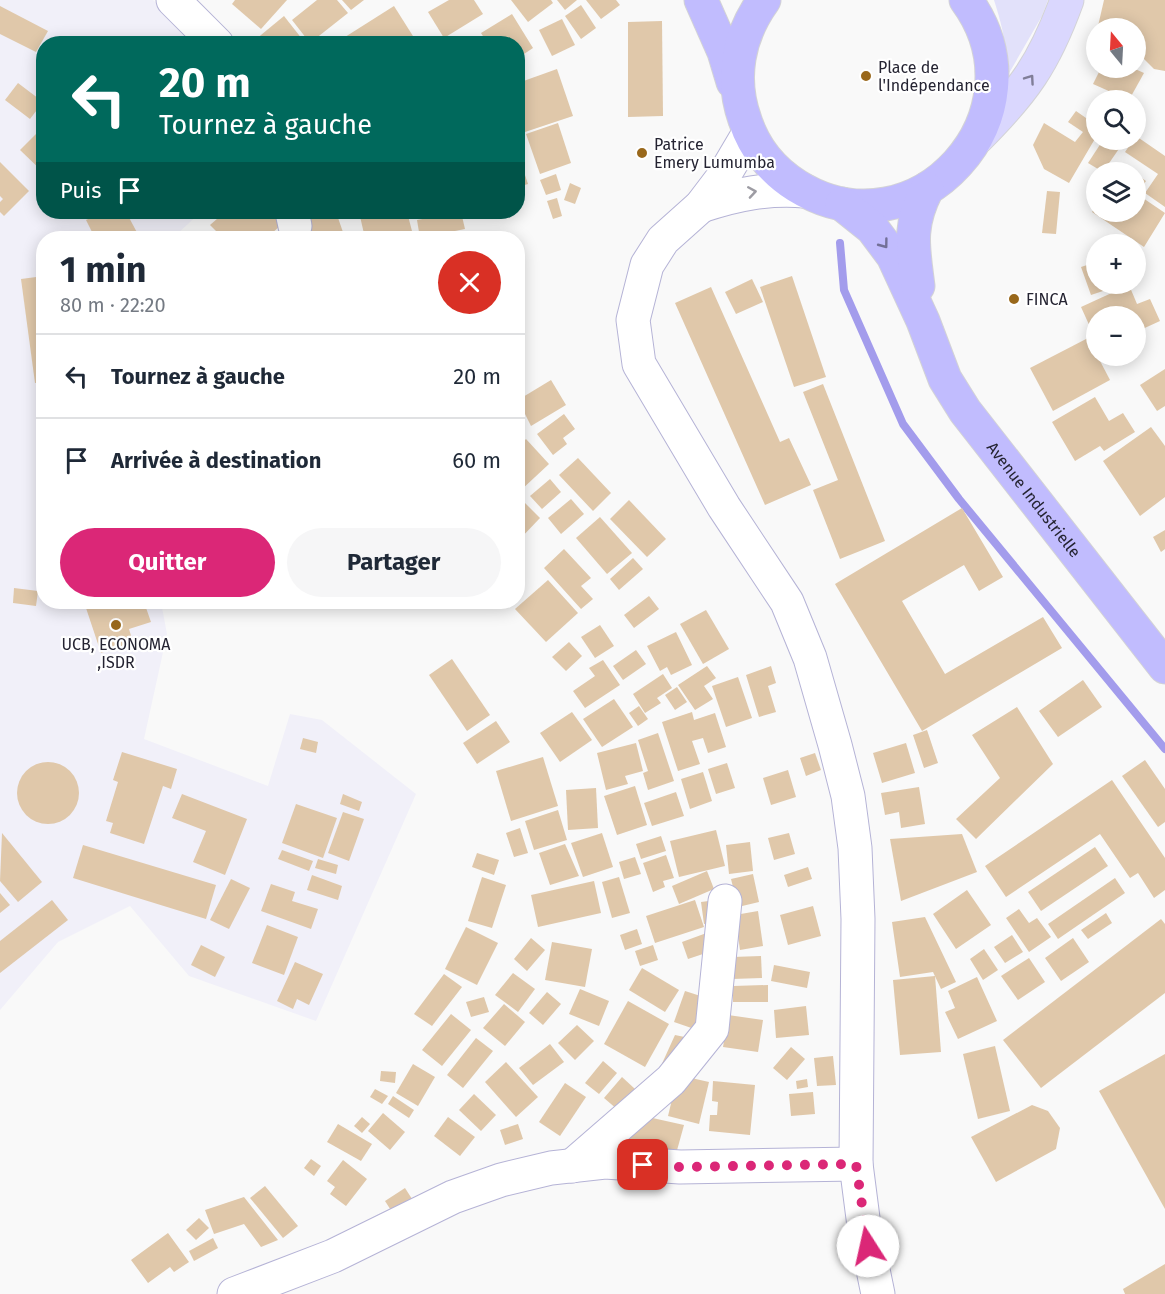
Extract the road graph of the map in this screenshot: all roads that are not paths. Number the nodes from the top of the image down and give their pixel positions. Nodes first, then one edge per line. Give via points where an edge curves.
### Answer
1 (173, 0) edge
2 (701, 0) edge
3 (764, 0) edge
4 (966, 0) edge
5 (1067, 0) edge
6 (209, 36) edge
7 (744, 118) junction
8 (977, 138) junction
9 (927, 189) junction
10 (805, 191) junction
11 (842, 204) junction
12 (701, 206) junction
13 (923, 321) junction
14 (1165, 667) edge
15 (725, 901) dead end
16 (856, 1164) junction
17 (572, 1166) junction
18 (234, 1294) edge
19 (878, 1294) edge

1 - 6 street
2 - 7 highway via 724,52
3 - 7 highway via 745,32 739,53 737,74
4 - 8 highway via 982,27 992,64 990,102
8 -> 5 main road via 1013,102 1032,76 1054,36
7 - 10 highway via 766,159 788,181
7 - 12 street via 723,177
8 - 9 highway via 956,167
9 - 11 highway via 886,204
9 - 13 highway, Avenue Industrielle via 915,212 912,244
10 - 11 highway
12 -> 10 street via 774,188
11 -> 13 highway, Avenue Industrielle via 872,228 893,256
12 - 16 street via 663,240 647,265 633,320 639,364 724,507 787,602 810,658 835,745 848,796 858,919
13 - 14 highway, Avenue Industrielle via 945,379 965,411
15 - 17 street via 712,1029 671,1080
16 - 17 street via 680,1167 605,1162
16 - 19 street
17 - 18 street via 501,1180 453,1197 333,1256

